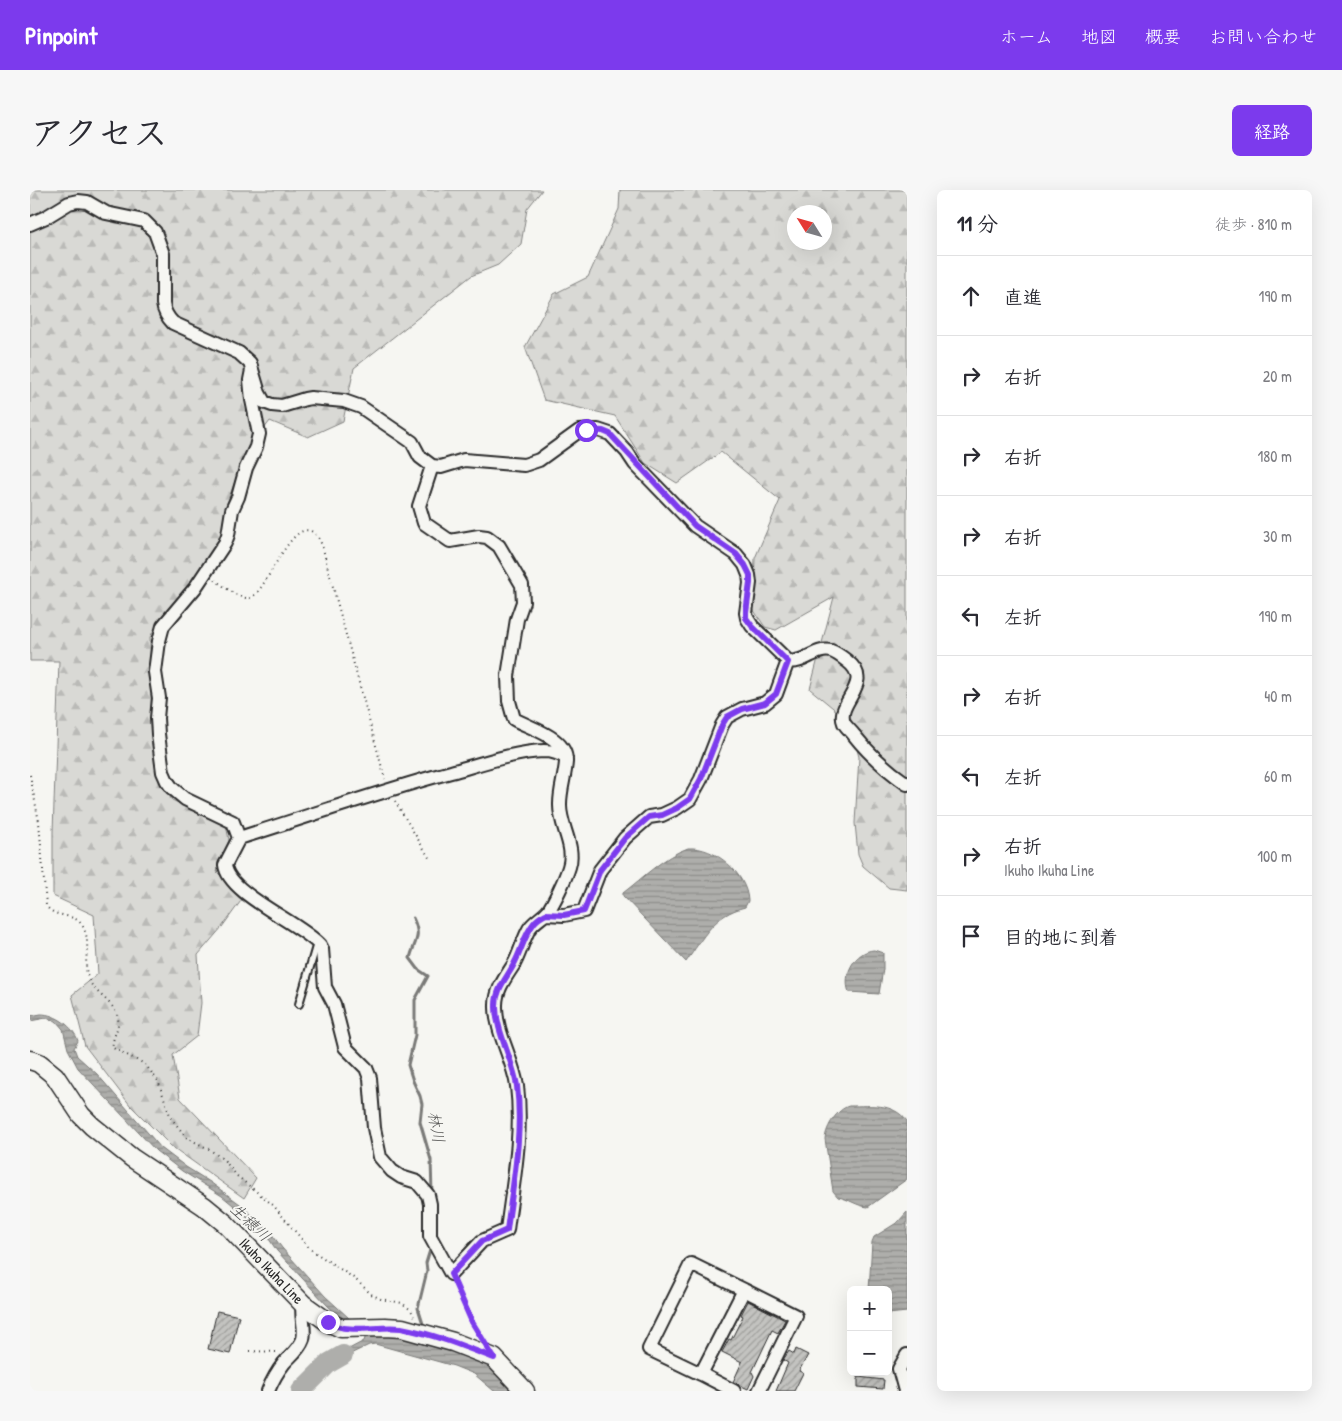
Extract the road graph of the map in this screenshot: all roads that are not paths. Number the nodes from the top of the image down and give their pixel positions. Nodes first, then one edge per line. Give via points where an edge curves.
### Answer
1 (30, 224) edge
2 (252, 370) junction
3 (432, 466) junction
4 (788, 662) junction
5 (566, 758) junction
6 (907, 784) edge
7 (239, 838) junction
8 (546, 914) junction
9 (317, 943) junction
10 (300, 1004) dead end
11 (30, 1060) edge
12 (744, 1290) junction
13 (303, 1304) junction
14 (907, 1355) edge
15 (701, 1374) junction
16 (719, 1388) edge
17 (268, 1391) edge
18 (525, 1391) edge
19 (734, 1391) edge
20 (759, 1391) edge
21 (906, 1391) edge

1 - 2 street via 78,201 87,202 106,213 144,221 155,232 163,254 163,304 167,318 239,353 250,363
2 - 3 street via 264,402 282,406 311,398 344,401 361,407 412,442 420,457
2 - 7 street via 250,380 258,441 232,510 228,535 160,634 155,672 159,698 156,718 163,772 172,788 185,798 233,822
3 - 4 street via 464,460 524,466 539,460 579,431 598,430 610,434 695,526 736,554 745,565 750,575 746,618
3 - 5 street via 419,506 424,523 450,541 484,536 490,539 498,546 522,585 523,602 517,619 508,676 508,701 514,719 557,741
4 - 6 street via 794,663 824,650 834,652 852,664 856,671 856,685 844,709 844,723 871,756
4 - 8 street via 773,698 727,717 690,799 662,815 649,817 625,838 600,870 584,911
5 - 7 street via 554,752 525,753 389,789
5 - 8 street via 560,814 569,844 570,866
7 - 9 street via 225,865 228,876 248,895 287,919
8 - 9 street via 529,930 500,989 496,1006 517,1085 518,1104 507,1230 482,1241 451,1274 431,1239 428,1195 417,1182 392,1171 380,1157 370,1078 366,1068 345,1047 334,1004 325,987 322,950
9 - 10 lane
11 - 13 main road, Ikuho Ikuha Line via 55,1076 92,1126 226,1224
12 - 15 street
12 - 15 street via 691,1264 648,1349
12 - 20 street via 796,1316
13 - 17 street via 304,1333 297,1350 283,1364
13 - 18 main road, Ikuho Ikuha Line via 332,1325 347,1328 394,1327 494,1358
14 - 21 street via 898,1369
15 - 16 street
16 - 19 street

